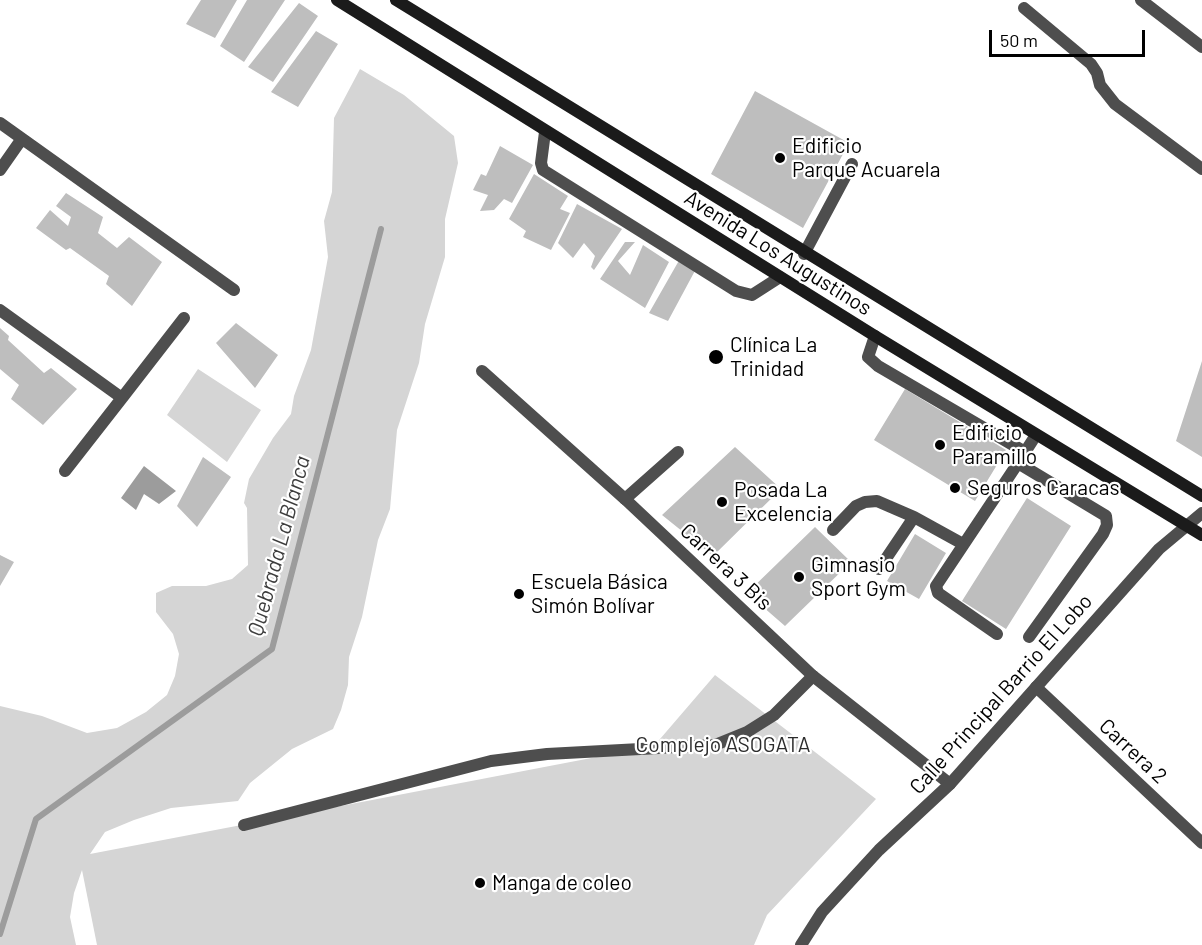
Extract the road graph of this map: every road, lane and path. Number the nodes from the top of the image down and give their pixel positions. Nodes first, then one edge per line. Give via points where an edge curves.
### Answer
1 (337, 0) edge
2 (396, 0) edge
3 (1141, 0) edge
4 (1024, 8) dead end
5 (1202, 47) edge
6 (0, 123) edge
7 (545, 132) junction
8 (21, 140) junction
9 (852, 164) dead end
10 (1202, 169) edge
11 (0, 170) edge
12 (804, 254) junction
13 (780, 277) junction
14 (234, 290) dead end
15 (0, 309) edge
16 (184, 318) dead end
17 (875, 336) junction
18 (482, 371) dead end
19 (122, 398) junction
20 (1036, 435) junction
21 (678, 452) dead end
22 (1025, 452) junction
23 (1017, 463) junction
24 (65, 471) dead end
25 (1202, 496) edge
26 (625, 499) junction
27 (1202, 513) edge
28 (914, 517) junction
29 (1185, 525) junction
30 (833, 530) dead end
31 (1202, 535) edge
32 (963, 544) junction
33 (879, 569) dead end
34 (997, 634) dead end
35 (1029, 638) dead end
36 (813, 676) junction
37 (1036, 687) junction
38 (950, 784) junction
39 (244, 825) dead end
40 (1202, 843) edge
41 (801, 945) edge

1 - 7 main road, Avenida Los Augustinos
2 - 12 main road, Avenida Los Augustinos
3 - 5 street
4 - 10 street via 1091,64 1100,85 1115,104
6 - 8 street
7 - 13 main road, Avenida Los Augustinos
7 - 13 street via 543,170 736,291 752,295
8 - 11 street
8 - 14 street
9 - 12 street
12 - 25 main road, Avenida Los Augustinos
13 - 17 main road, Avenida Los Augustinos
15 - 19 street
16 - 19 street
17 - 20 main road, Avenida Los Augustinos
17 - 22 street via 868,357 878,366
18 - 26 street, Carrera 3 Bis
19 - 24 street
20 - 22 street
20 - 29 main road, Avenida Los Augustinos
21 - 26 street
22 - 23 street
23 - 32 street
23 - 35 street via 1106,516 1107,525
26 - 36 street, Carrera 3 Bis
27 - 29 street, Calle Principal Barrio El Lobo
28 - 30 street via 877,501 865,502
28 - 32 street
28 - 33 street
29 - 31 main road, Avenida Los Augustinos
29 - 37 street, Calle Principal Barrio El Lobo
32 - 34 street via 937,581 938,593
36 - 38 street, Carrera 3 Bis
36 - 39 street via 774,715 715,745 491,761
37 - 38 street, Calle Principal Barrio El Lobo
37 - 40 street, Carrera 2
38 - 41 street, Calle Principal Barrio El Lobo via 879,850 822,912

